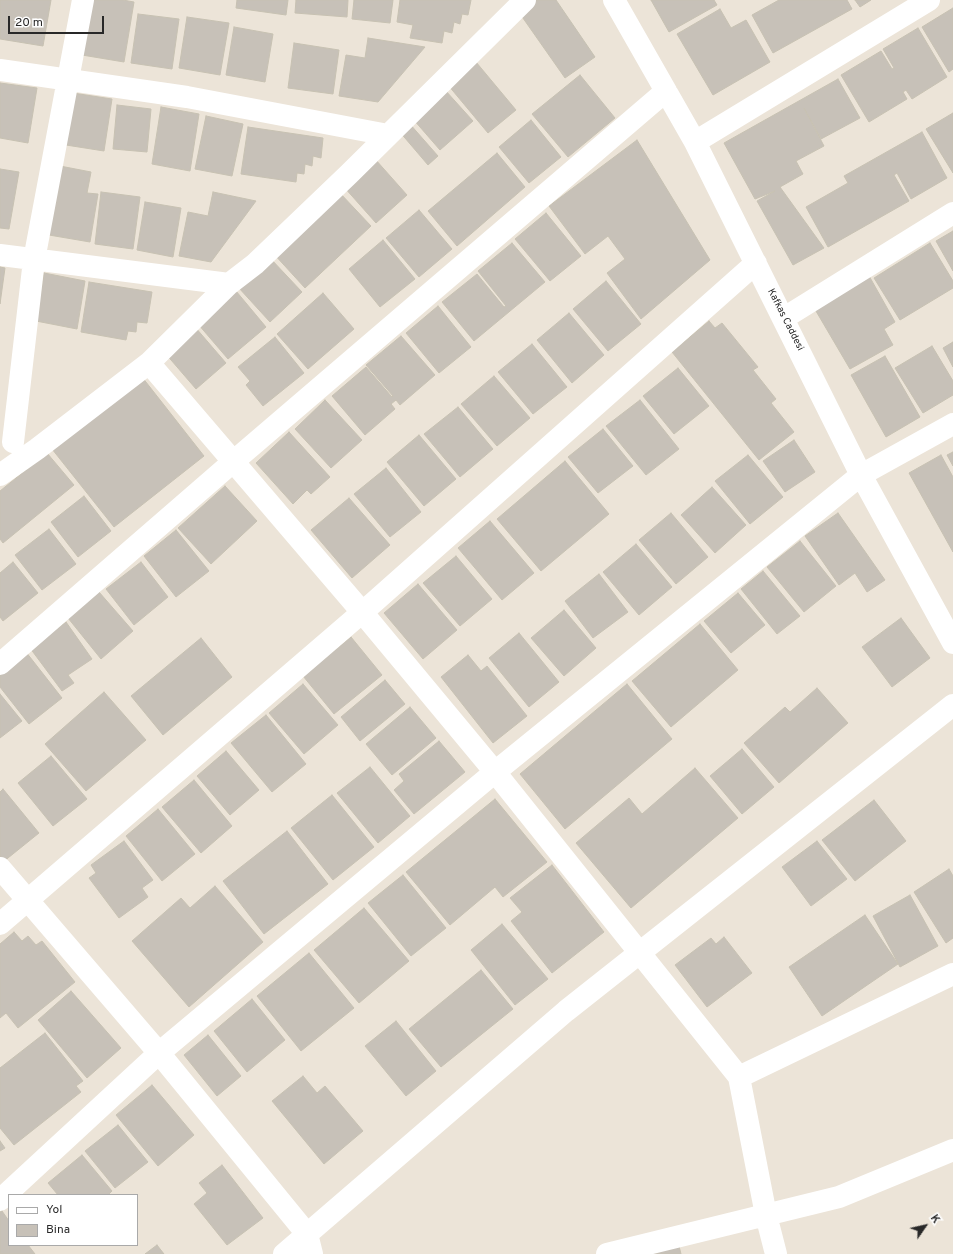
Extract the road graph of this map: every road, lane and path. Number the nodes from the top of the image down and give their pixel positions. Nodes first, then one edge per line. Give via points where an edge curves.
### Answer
1 (83, 0) edge
2 (526, 0) edge
3 (614, 0) edge
4 (929, 0) edge
5 (0, 70) edge
6 (69, 80) junction
7 (666, 91) junction
8 (388, 135) junction
9 (696, 142) junction
10 (953, 213) edge
11 (0, 255) edge
12 (34, 260) junction
13 (756, 263) junction
14 (229, 284) junction
15 (784, 318) junction
16 (149, 363) junction
17 (953, 424) edge
18 (6, 442) edge
19 (37, 449) junction
20 (234, 460) junction
21 (861, 474) junction
22 (0, 475) edge
23 (362, 612) junction
24 (953, 643) edge
25 (0, 664) edge
26 (953, 705) edge
27 (495, 772) junction
28 (0, 868) edge
29 (27, 901) junction
30 (0, 924) edge
31 (640, 952) junction
32 (953, 974) edge
33 (159, 1054) junction
34 (739, 1077) junction
35 (953, 1150) edge
36 (0, 1200) edge
37 (766, 1215) junction
38 (310, 1244) edge
39 (284, 1254) edge
40 (607, 1254) edge
41 (776, 1254) edge

1 - 6 street
2 - 8 street
3 - 7 street, Kafkas Caddesi
4 - 9 street
5 - 6 street
6 - 8 street via 187,97
6 - 12 street
7 - 9 street, Kafkas Caddesi
7 - 20 street
8 - 14 street via 260,258
9 - 13 street, Kafkas Caddesi
10 - 15 street
11 - 12 street
12 - 14 street
12 - 18 street
13 - 15 street, Kafkas Caddesi
13 - 23 street
14 - 16 street
15 - 21 street, Kafkas Caddesi
16 - 19 street
16 - 20 street
17 - 21 street
18 - 19 street
19 - 22 street
20 - 23 street
20 - 25 street
21 - 24 street, Kafkas Caddesi
21 - 27 street
23 - 27 street
23 - 29 street
26 - 31 street
27 - 31 street
27 - 33 street
28 - 29 street
29 - 30 street
29 - 33 street
31 - 34 street
31 - 38 street via 566,1011
32 - 34 street
33 - 36 street
33 - 38 street
34 - 37 street
35 - 37 street via 840,1197
37 - 40 street
37 - 41 street
38 - 39 street

